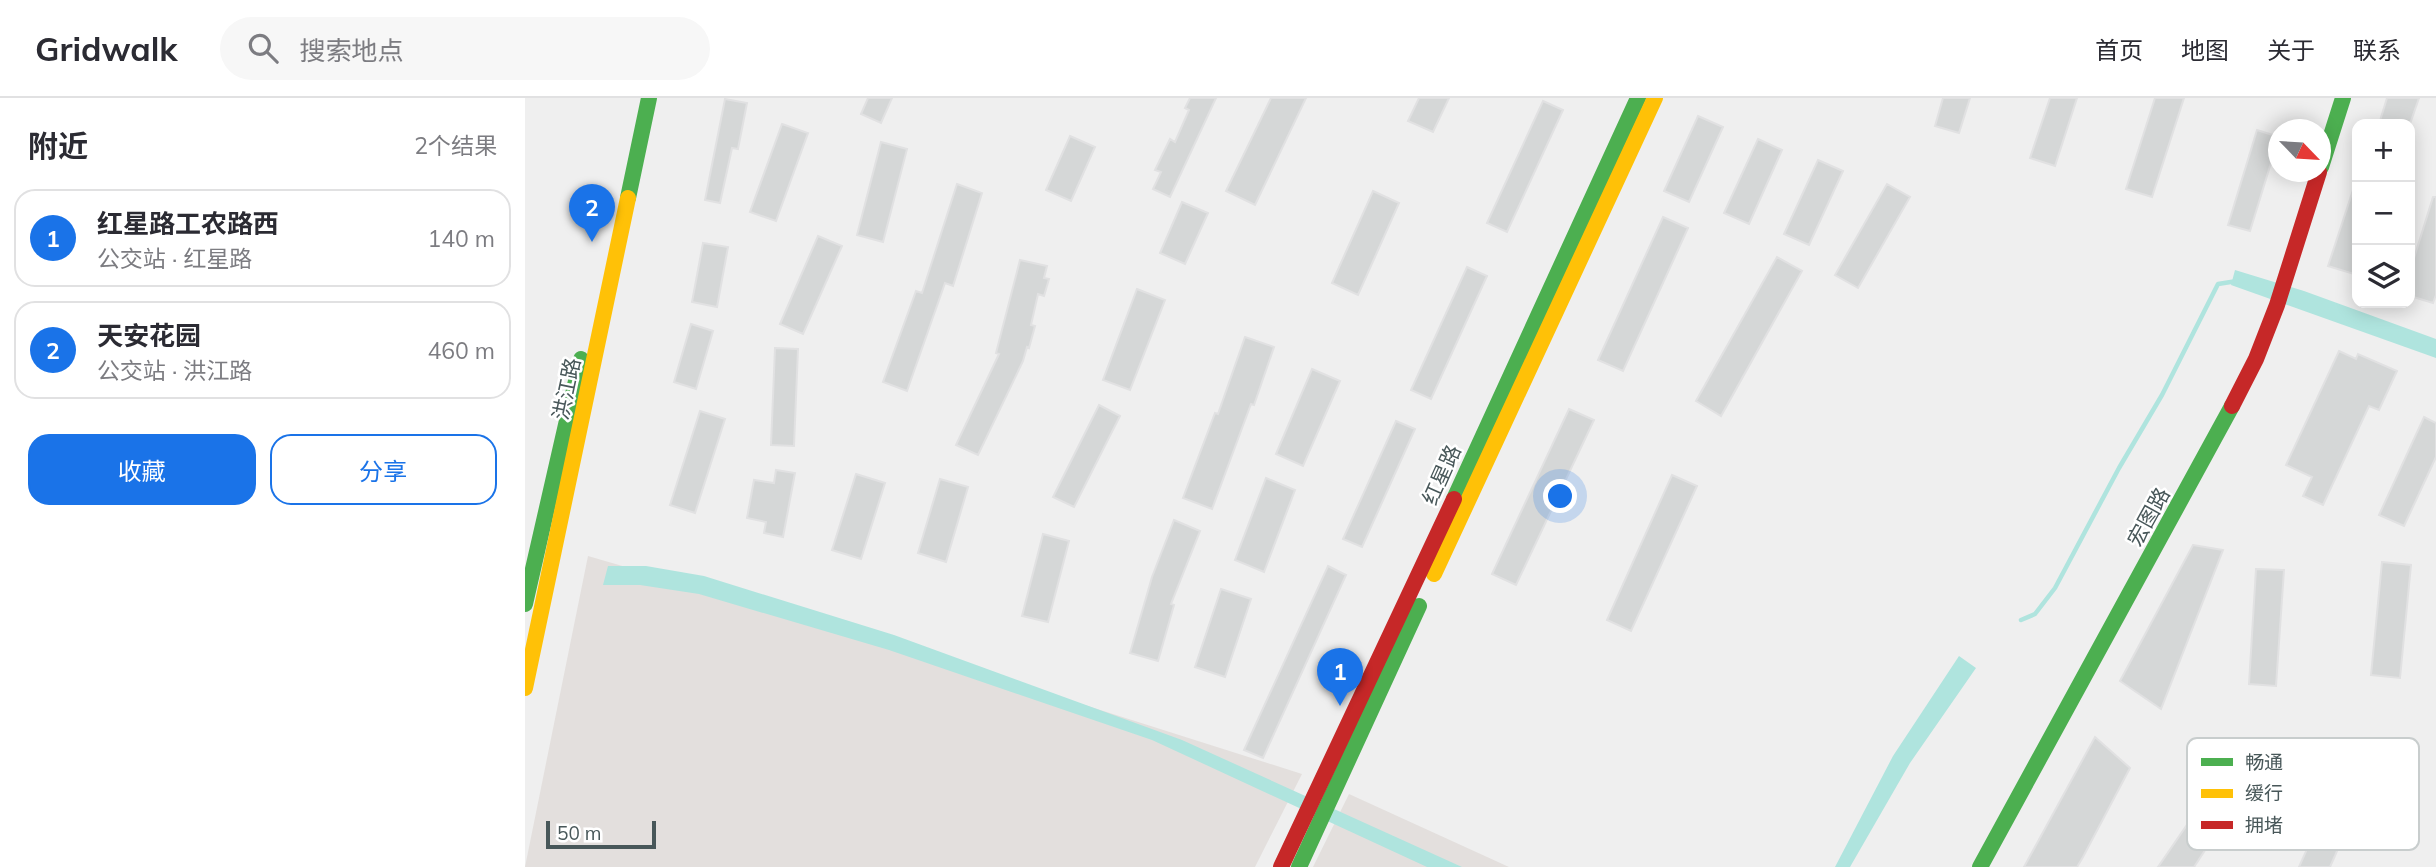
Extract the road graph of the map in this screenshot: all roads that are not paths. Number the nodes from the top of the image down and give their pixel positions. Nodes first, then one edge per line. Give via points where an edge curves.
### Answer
1 (637, 98) edge
2 (649, 98) edge
3 (1639, 98) edge
4 (1655, 98) edge
5 (2343, 98) edge
6 (2331, 135) edge
7 (2316, 182) edge
8 (526, 598) edge
9 (544, 599) junction
10 (525, 688) edge
11 (1328, 788) junction
12 (1312, 822) junction
13 (1281, 867) edge
14 (1299, 867) edge
15 (1980, 867) edge

1 - 8 main road, 洪江路
2 - 9 main road, 洪江路
3 - 11 main road, 红星路 via 1551,284
4 - 11 main road, 红星路
5 - 6 main road, 宏图路
7 - 15 main road, 宏图路 via 2256,359
8 - 9 main road
9 - 10 main road, 洪江路
11 - 12 main road, 红星路
12 - 13 main road, 红星路
12 - 14 main road, 红星路

